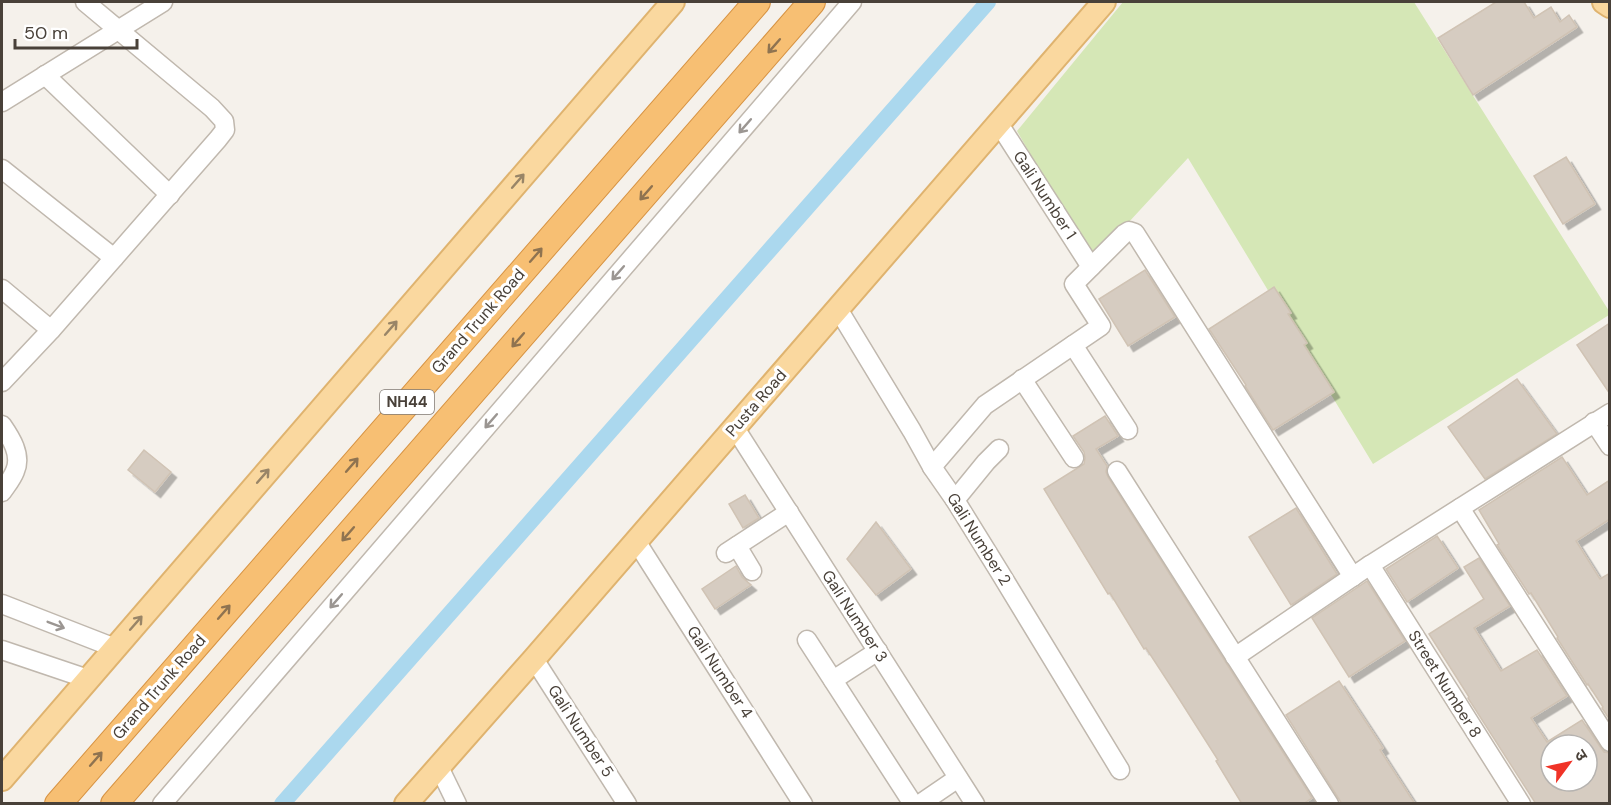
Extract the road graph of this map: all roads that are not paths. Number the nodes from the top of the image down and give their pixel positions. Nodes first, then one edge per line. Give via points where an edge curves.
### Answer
1 (85, 2) edge
2 (163, 2) edge
3 (673, 2) edge
4 (757, 2) edge
5 (812, 2) edge
6 (852, 2) edge
7 (1104, 2) edge
8 (1604, 2) edge
9 (1610, 6) edge
10 (118, 29) junction
11 (45, 75) junction
12 (2, 102) edge
13 (999, 124) junction
14 (2, 169) edge
15 (170, 195) junction
16 (114, 258) junction
17 (1091, 267) junction
18 (2, 289) edge
19 (837, 309) junction
20 (51, 330) junction
21 (1073, 345) junction
22 (1022, 379) junction
23 (2, 382) edge
24 (1602, 418) edge
25 (2, 425) edge
26 (735, 428) junction
27 (1128, 430) dead end
28 (1610, 446) edge
29 (999, 449) dead end
30 (1074, 458) dead end
31 (932, 467) junction
32 (1117, 471) dead end
33 (2, 492) edge
34 (955, 500) junction
35 (1460, 508) junction
36 (789, 512) junction
37 (636, 541) junction
38 (1370, 565) junction
39 (752, 571) dead end
40 (1353, 577) junction
41 (2, 604) edge
42 (807, 640) dead end
43 (115, 648) junction
44 (2, 650) edge
45 (878, 651) junction
46 (1235, 657) junction
47 (534, 659) junction
48 (88, 679) junction
49 (833, 680) junction
50 (1610, 742) edge
51 (438, 765) junction
52 (1120, 770) dead end
53 (958, 778) junction
54 (2, 779) edge
55 (1324, 802) edge
56 (58, 804) edge
57 (114, 804) edge
58 (162, 804) edge
59 (406, 804) edge
60 (457, 804) edge
61 (627, 804) edge
62 (803, 804) edge
63 (913, 804) edge
64 (920, 804) edge
65 (975, 804) edge
66 (1521, 804) edge

1 - 10 street
2 - 10 street
43 -> 3 main road
56 -> 4 highway, Grand Trunk Road / NH44
5 -> 57 highway, NH44
6 -> 58 street
7 - 13 main road, Pusta Road
8 - 9 main road
10 - 11 street
10 - 15 street via 224,121 225,130
11 - 12 street
11 - 15 street
13 - 17 street, Gali Number 1
13 - 19 main road, Pusta Road
14 - 16 street
15 - 16 street
16 - 20 street
17 - 21 street via 1074,284 1101,326
17 - 40 street via 1124,234 1135,233
18 - 20 street
19 - 26 main road, Pusta Road
19 - 31 street, Gali Number 2
20 - 23 street
21 - 22 street
21 - 27 street
22 - 30 street
22 - 31 street via 985,405
24 - 28 street
24 - 35 street
25 - 33 street via 17,454 16,470
26 - 36 street, Gali Number 3
26 - 37 main road, Pusta Road
29 - 34 street
31 - 34 street, Gali Number 2
32 - 46 street
34 - 52 street, Gali Number 2
35 - 38 street
35 - 50 street
36 - 39 street via 731,550
36 - 45 street, Gali Number 3
37 - 47 main road, Pusta Road
37 - 62 street, Gali Number 4
38 - 40 street
38 - 66 street, Street Number 8
40 - 46 street
41 -> 43 street
42 - 49 street
43 - 48 main road
44 - 48 street
45 - 49 street
45 - 53 street, Gali Number 3
46 - 55 street
47 - 51 main road, Pusta Road
47 - 61 street, Gali Number 5
48 - 54 main road
49 - 63 street
51 - 59 main road, Pusta Road
51 - 60 street
53 - 64 street
53 - 65 street, Gali Number 3

